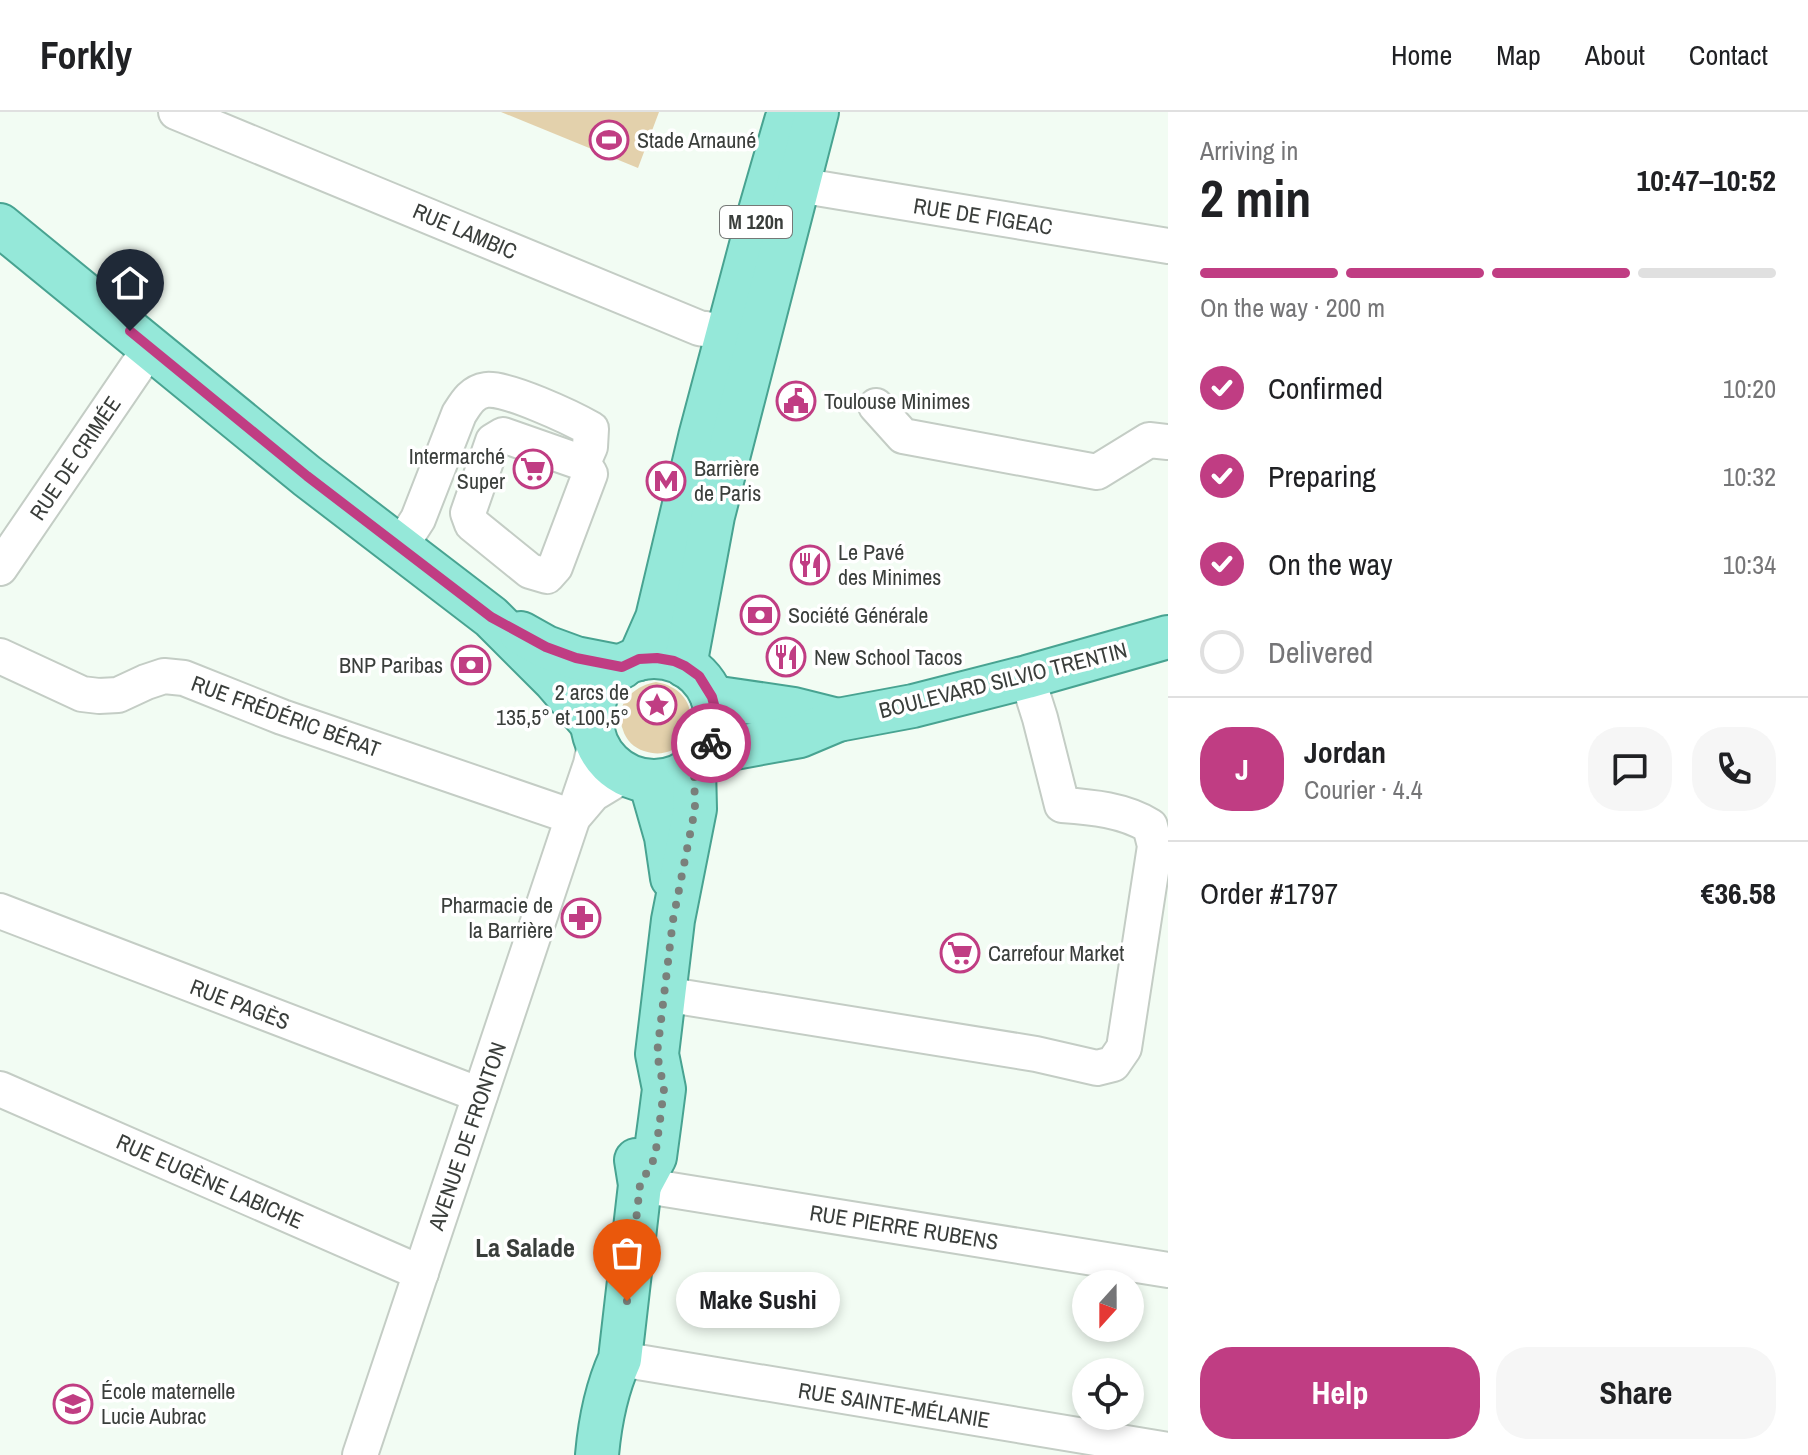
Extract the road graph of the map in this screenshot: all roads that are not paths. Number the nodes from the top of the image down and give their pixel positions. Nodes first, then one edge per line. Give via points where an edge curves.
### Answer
1 (176, 112) edge
2 (789, 112) edge
3 (817, 112) edge
4 (798, 185) junction
5 (0, 225) edge
6 (1168, 246) edge
7 (742, 338) junction
8 (150, 348) junction
9 (876, 406) dead end
10 (1168, 442) edge
11 (583, 463) dead end
12 (400, 547) junction
13 (0, 568) edge
14 (491, 617) junction
15 (1168, 637) edge
16 (0, 656) edge
17 (630, 663) junction
18 (685, 666) junction
19 (1027, 677) junction
20 (712, 697) junction
21 (838, 720) junction
22 (594, 732) junction
23 (700, 760) junction
24 (638, 778) junction
25 (573, 817) junction
26 (0, 911) edge
27 (673, 920) junction
28 (664, 994) junction
29 (0, 1089) edge
30 (480, 1095) junction
31 (640, 1185) junction
32 (1168, 1270) edge
33 (421, 1273) junction
34 (620, 1359) junction
35 (1168, 1450) edge
36 (360, 1455) edge
37 (597, 1455) edge
38 (620, 1455) edge

1 - 7 street, RUE LAMBIC via 699,328
2 - 7 main road, M 120n via 760,211
3 - 4 main road, M 120n
4 - 6 street, RUE DE FIGEAC
4 - 7 main road, M 120n
5 - 8 main road
7 - 17 main road, M 120n via 700,437 657,618
7 - 18 main road, M 120n
8 - 12 main road
8 - 13 street, RUE DE CRIMÉE
9 - 10 street via 903,436 1097,472 1149,440
11 - 12 street via 591,429 515,396 485,390 468,398 459,414 418,519
12 - 14 main road
14 - 17 main road via 576,658
14 - 22 main road via 555,681
15 - 19 main road, BOULEVARD SILVIO TRENTIN
16 - 25 street, RUE FRÉDÉRIC BÉRAT via 82,694 118,695 164,676 184,678
17 - 18 main road via 657,658
17 - 22 main road via 598,693
18 - 20 main road
19 - 21 main road, BOULEVARD SILVIO TRENTIN
19 - 28 street via 1062,805 1135,816 1150,826 1155,846 1124,1048 1113,1064 1097,1068
20 - 21 main road, BOULEVARD SILVIO TRENTIN
20 - 23 main road via 716,727
21 - 23 main road, BOULEVARD SILVIO TRENTIN via 800,736
22 - 24 main road via 613,764
22 - 25 street, AVENUE DE FRONTON via 591,764
23 - 24 main road via 665,780
23 - 27 main road
24 - 25 street, AVENUE DE FRONTON via 593,794
24 - 27 main road via 666,837
25 - 30 street, AVENUE DE FRONTON
26 - 30 street, RUE PAGÈS
27 - 28 main road
28 - 31 main road via 635,1155
29 - 33 street, RUE EUGÈNE LABICHE
30 - 33 street, AVENUE DE FRONTON
31 - 32 street, RUE PIERRE RUBENS
31 - 34 main road
33 - 36 street, AVENUE DE FRONTON
34 - 35 street, RUE SAINTE-MÉLANIE
34 - 37 main road via 610,1381
34 - 38 main road via 625,1432

